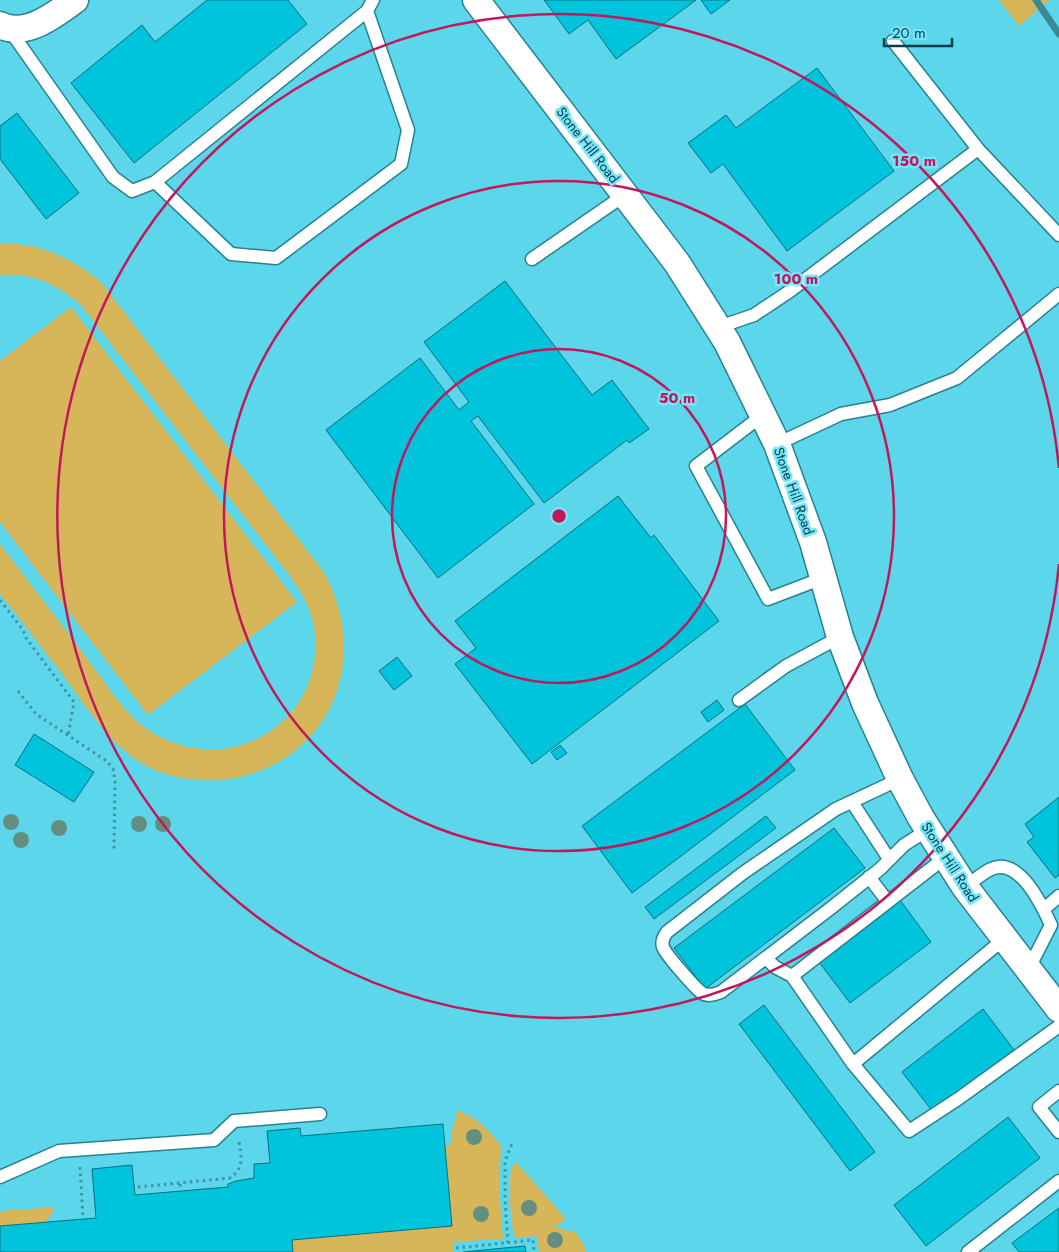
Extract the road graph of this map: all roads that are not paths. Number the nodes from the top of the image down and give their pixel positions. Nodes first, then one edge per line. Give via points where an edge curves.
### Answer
1 (75, 0) edge
2 (476, 0) edge
3 (370, 6) edge
4 (4, 27) edge
5 (893, 41) dead end
6 (978, 149) junction
7 (155, 182) junction
8 (626, 194) junction
9 (1059, 235) edge
10 (532, 259) dead end
11 (1059, 294) edge
12 (718, 327) junction
13 (764, 414) junction
14 (777, 444) junction
15 (822, 578) junction
16 (840, 637) junction
17 (739, 700) dead end
18 (900, 779) junction
19 (852, 802) junction
20 (929, 829) junction
21 (946, 857) junction
22 (889, 859) junction
23 (869, 877) junction
24 (965, 887) junction
25 (1059, 896) edge
26 (888, 902) junction
27 (1044, 909) junction
28 (1004, 939) junction
29 (766, 958) junction
30 (1028, 970) junction
31 (792, 976) junction
32 (1059, 1009) edge
33 (1059, 1026) edge
34 (853, 1064) junction
35 (1059, 1091) edge
36 (320, 1114) dead end
37 (1059, 1132) edge
38 (0, 1177) edge
39 (1059, 1181) edge
40 (968, 1252) edge

1 - 4 street via 36,25
2 - 8 street, Stone Hill Road
3 - 7 lane
3 - 7 lane via 408,130 401,164 276,258 231,254
4 - 7 lane via 113,177 132,191
5 - 6 lane
6 - 9 lane
6 - 12 lane via 790,291 754,315
8 - 10 lane
8 - 12 street, Stone Hill Road via 677,263
11 - 14 lane via 957,378 890,404 842,414
12 - 13 street, Stone Hill Road
13 - 14 street, Stone Hill Road
13 - 15 lane via 696,466 768,599
14 - 15 street, Stone Hill Road via 813,542
15 - 16 street, Stone Hill Road
16 - 17 lane via 786,666
16 - 18 street, Stone Hill Road via 865,703
18 - 19 lane
18 - 20 street, Stone Hill Road
19 - 22 lane
19 - 29 lane via 836,809 743,873 663,938 663,946 674,963 702,993 710,996 721,992
20 - 21 street, Stone Hill Road
20 - 22 lane
21 - 24 street, Stone Hill Road
21 - 26 lane
22 - 23 lane
23 - 26 lane
23 - 29 lane
24 - 27 lane via 992,868 1006,867 1026,880
24 - 28 street, Stone Hill Road
25 - 27 lane
26 - 31 lane
27 - 30 lane via 1051,925
28 - 30 street, Stone Hill Road
28 - 34 lane
29 - 31 lane
30 - 32 street, Stone Hill Road
31 - 34 lane
33 - 34 lane via 908,1131
35 - 37 lane via 1039,1107
36 - 38 lane via 234,1121 214,1140 59,1151
39 - 40 lane

